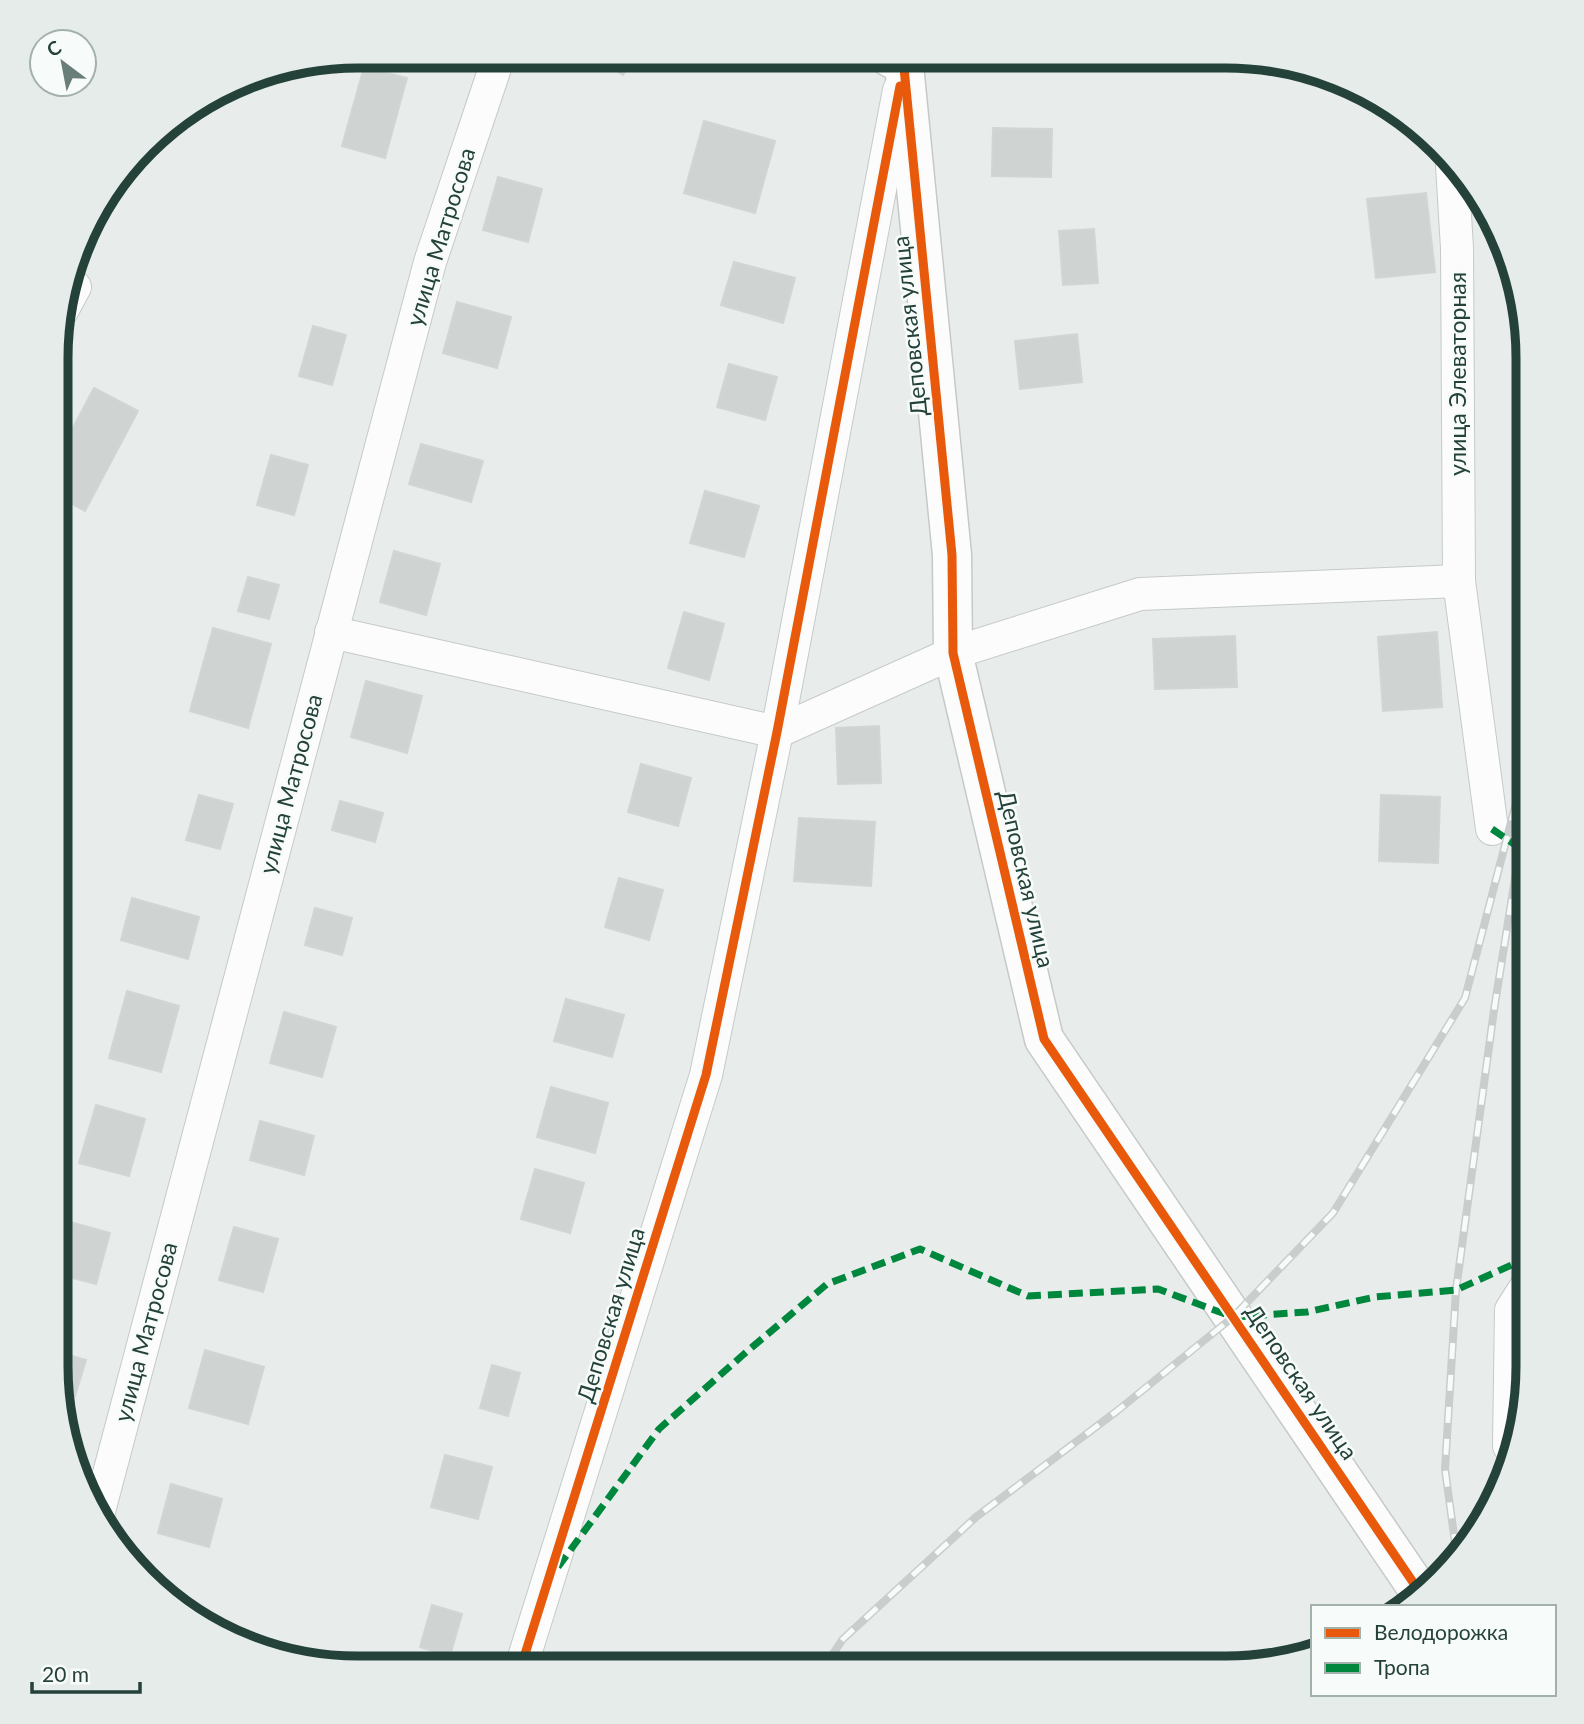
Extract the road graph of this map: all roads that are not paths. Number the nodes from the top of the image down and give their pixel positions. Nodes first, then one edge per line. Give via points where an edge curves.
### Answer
1 (495, 68) edge
2 (898, 68) edge
3 (900, 68) edge
4 (1453, 178) edge
5 (1459, 581) junction
6 (331, 632) junction
7 (953, 653) junction
8 (777, 732) junction
9 (1492, 829) dead end
10 (1516, 1302) edge
11 (1509, 1426) edge
12 (101, 1500) edge
13 (1415, 1585) edge
14 (524, 1656) edge

1 - 6 street, улица Матросова via 430,261
2 - 8 street, Деповская улица
3 - 7 street, Деповская улица via 952,555
4 - 5 street, улица Элеваторная
5 - 7 street via 1140,594
5 - 9 street, улица Элеваторная
6 - 8 street
6 - 12 street, улица Матросова
7 - 8 street
7 - 13 street, Деповская улица via 1044,1039
8 - 14 street, Деповская улица via 706,1075
10 - 11 street via 1511,1310

